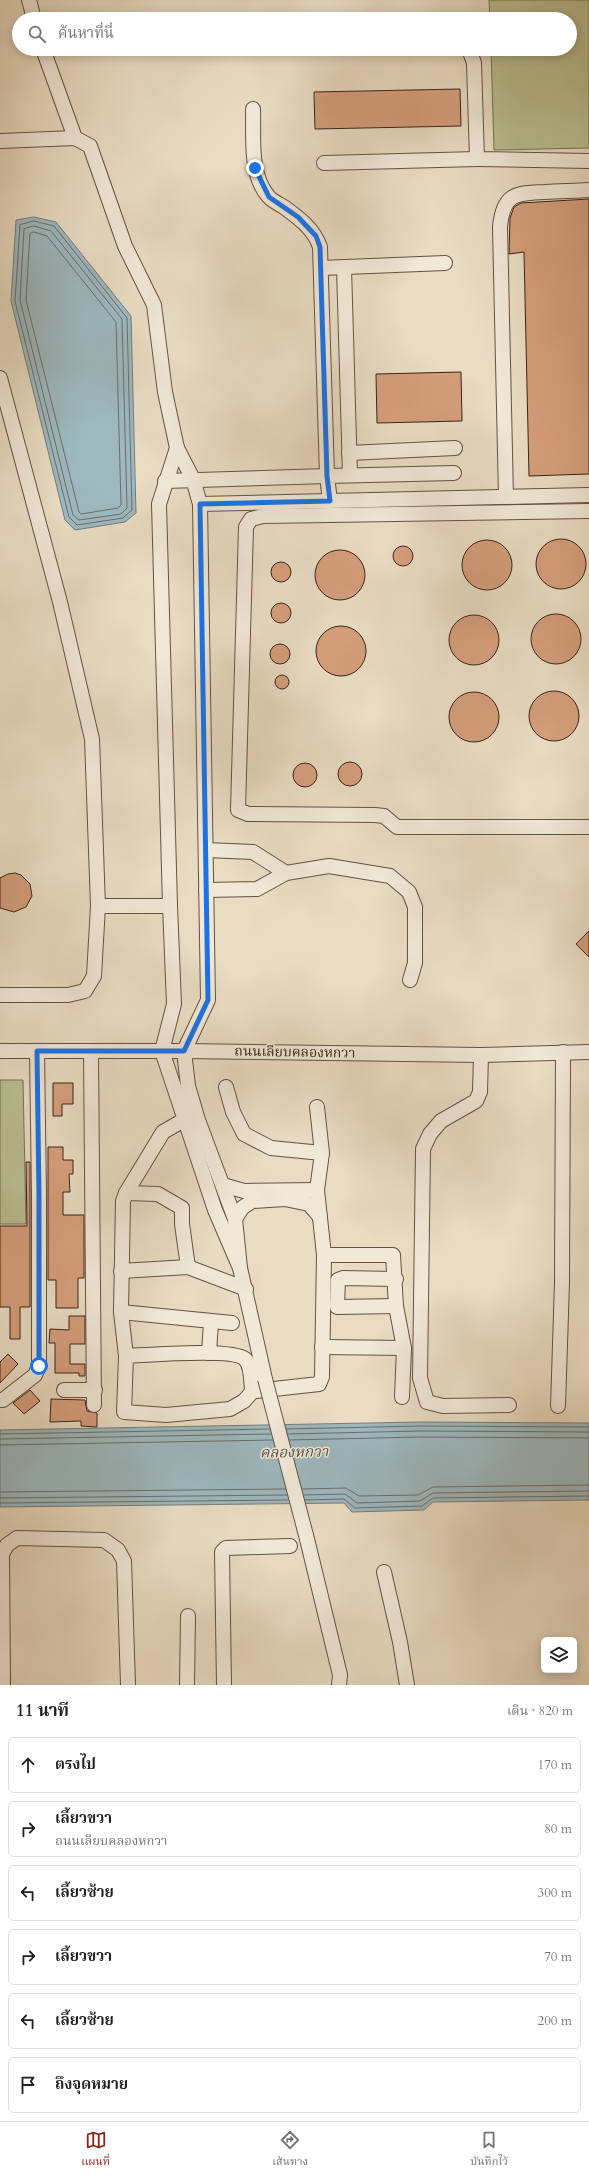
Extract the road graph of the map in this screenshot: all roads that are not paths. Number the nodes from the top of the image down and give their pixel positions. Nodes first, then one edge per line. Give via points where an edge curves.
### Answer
1 (29, 0) edge
2 (32, 12) edge
3 (46, 56) edge
4 (472, 56) edge
5 (253, 109) dead end
6 (75, 138) junction
7 (0, 141) edge
8 (477, 159) junction
9 (589, 161) edge
10 (324, 163) dead end
11 (589, 190) edge
12 (445, 264) dead end
13 (321, 268) junction
14 (344, 268) junction
15 (0, 378) edge
16 (177, 448) junction
17 (455, 448) dead end
18 (349, 453) junction
19 (454, 473) dead end
20 (350, 475) junction
21 (327, 476) junction
22 (193, 480) junction
23 (165, 481) junction
24 (589, 495) edge
25 (506, 497) junction
26 (330, 501) junction
27 (200, 504) junction
28 (589, 511) edge
29 (589, 827) edge
30 (206, 850) junction
31 (286, 873) junction
32 (206, 890) junction
33 (98, 906) junction
34 (170, 906) junction
35 (410, 980) dead end
36 (0, 995) edge
37 (0, 1051) edge
38 (37, 1051) junction
39 (91, 1051) junction
40 (162, 1051) junction
41 (184, 1051) junction
42 (563, 1052) junction
43 (589, 1052) edge
44 (481, 1055) junction
45 (226, 1087) dead end
46 (317, 1107) dead end
47 (191, 1120) junction
48 (322, 1153) junction
49 (317, 1190) junction
50 (126, 1193) junction
51 (226, 1194) junction
52 (248, 1196) junction
53 (211, 1198) junction
54 (320, 1217) junction
55 (235, 1219) junction
56 (324, 1255) junction
57 (188, 1267) junction
58 (240, 1268) junction
59 (121, 1271) junction
60 (396, 1278) junction
61 (246, 1289) junction
62 (396, 1306) junction
63 (122, 1312) junction
64 (211, 1322) junction
65 (232, 1323) dead end
66 (322, 1347) junction
67 (404, 1348) junction
68 (210, 1353) junction
69 (126, 1356) junction
70 (64, 1390) dead end
71 (95, 1390) junction
72 (252, 1392) junction
73 (402, 1397) dead end
74 (0, 1400) edge
75 (94, 1405) dead end
76 (509, 1405) dead end
77 (558, 1406) dead end
78 (290, 1546) dead end
79 (384, 1572) dead end
80 (188, 1616) dead end
81 (342, 1682) edge
82 (3, 1685) edge
83 (128, 1685) edge
84 (187, 1685) edge
85 (224, 1685) edge
86 (407, 1685) edge

1 - 2 street
3 - 6 street
4 - 8 street via 474,63
5 - 13 street via 255,168 259,179 269,197 298,217 316,236 320,247
6 - 7 street
6 - 16 street via 90,146 125,246 154,305 165,392
8 - 9 street
8 - 10 street
11 - 25 street via 520,193 508,201 502,211 500,227
12 - 14 street
13 - 14 street
13 - 21 street
14 - 18 street
15 - 33 street via 60,602 92,739
16 - 22 street
16 - 23 street
17 - 18 street
18 - 20 street
19 - 20 street
20 - 21 street
21 - 22 street
21 - 26 street
22 - 23 street
22 - 27 street
23 - 34 street via 159,504
24 - 25 street
25 - 26 street
26 - 27 street
27 - 30 street
28 - 29 street via 262,516 251,519 246,527 238,810 248,814 384,816 397,827
30 - 31 street via 254,852
30 - 32 street
31 - 32 street via 257,889
31 - 35 street via 329,866 390,876 410,892 415,907 415,963
32 - 41 street via 208,1000
33 - 34 street
33 - 36 street via 94,976 85,991 68,995
34 - 40 street via 174,1004
37 - 38 street, ถนนเลียบคลองหกวา
38 - 39 street, ถนนเลียบคลองหกวา
38 - 74 street via 39,1366 35,1375
39 - 40 street, ถนนเลียบคลองหกวา
39 - 71 street
40 - 41 street, ถนนเลียบคลองหกวา
40 - 47 street
41 - 44 street, ถนนเลียบคลองหกวา
41 - 47 street
42 - 43 street, ถนนเลียบคลองหกวา
42 - 44 street, ถนนเลียบคลองหกวา
42 - 77 street via 562,1283
44 - 76 street via 480,1092 476,1101 441,1121 430,1134 423,1149 420,1378 427,1402 443,1406
45 - 48 street via 233,1112 244,1134 271,1148
46 - 48 street
47 - 50 street via 163,1132
47 - 51 street
47 - 53 street
48 - 49 street
49 - 52 street
49 - 54 street
50 - 57 street via 158,1194 182,1208
50 - 59 street via 123,1201
51 - 52 street
51 - 53 street
51 - 55 street
52 - 54 street via 308,1204
52 - 55 street
53 - 58 street
54 - 56 street
55 - 58 street
56 - 60 street via 393,1255
56 - 66 street
57 - 59 street
57 - 61 street
58 - 61 street
59 - 63 street
60 - 62 street
60 - 62 street via 338,1280 337,1307
61 - 81 street, bridge via 265,1379
62 - 67 street
63 - 64 street
63 - 69 street
64 - 65 street
64 - 68 street
66 - 67 street
66 - 72 street via 322,1377 319,1384
67 - 73 street
68 - 69 street
68 - 72 street via 235,1354 244,1358 248,1363
69 - 72 street via 124,1412 166,1414 230,1409 244,1401
70 - 71 street
71 - 75 street
78 - 85 street via 226,1548 222,1552
79 - 86 street
80 - 84 street
82 - 83 street via 2,1554 7,1545 17,1538 104,1540 118,1550 124,1560

